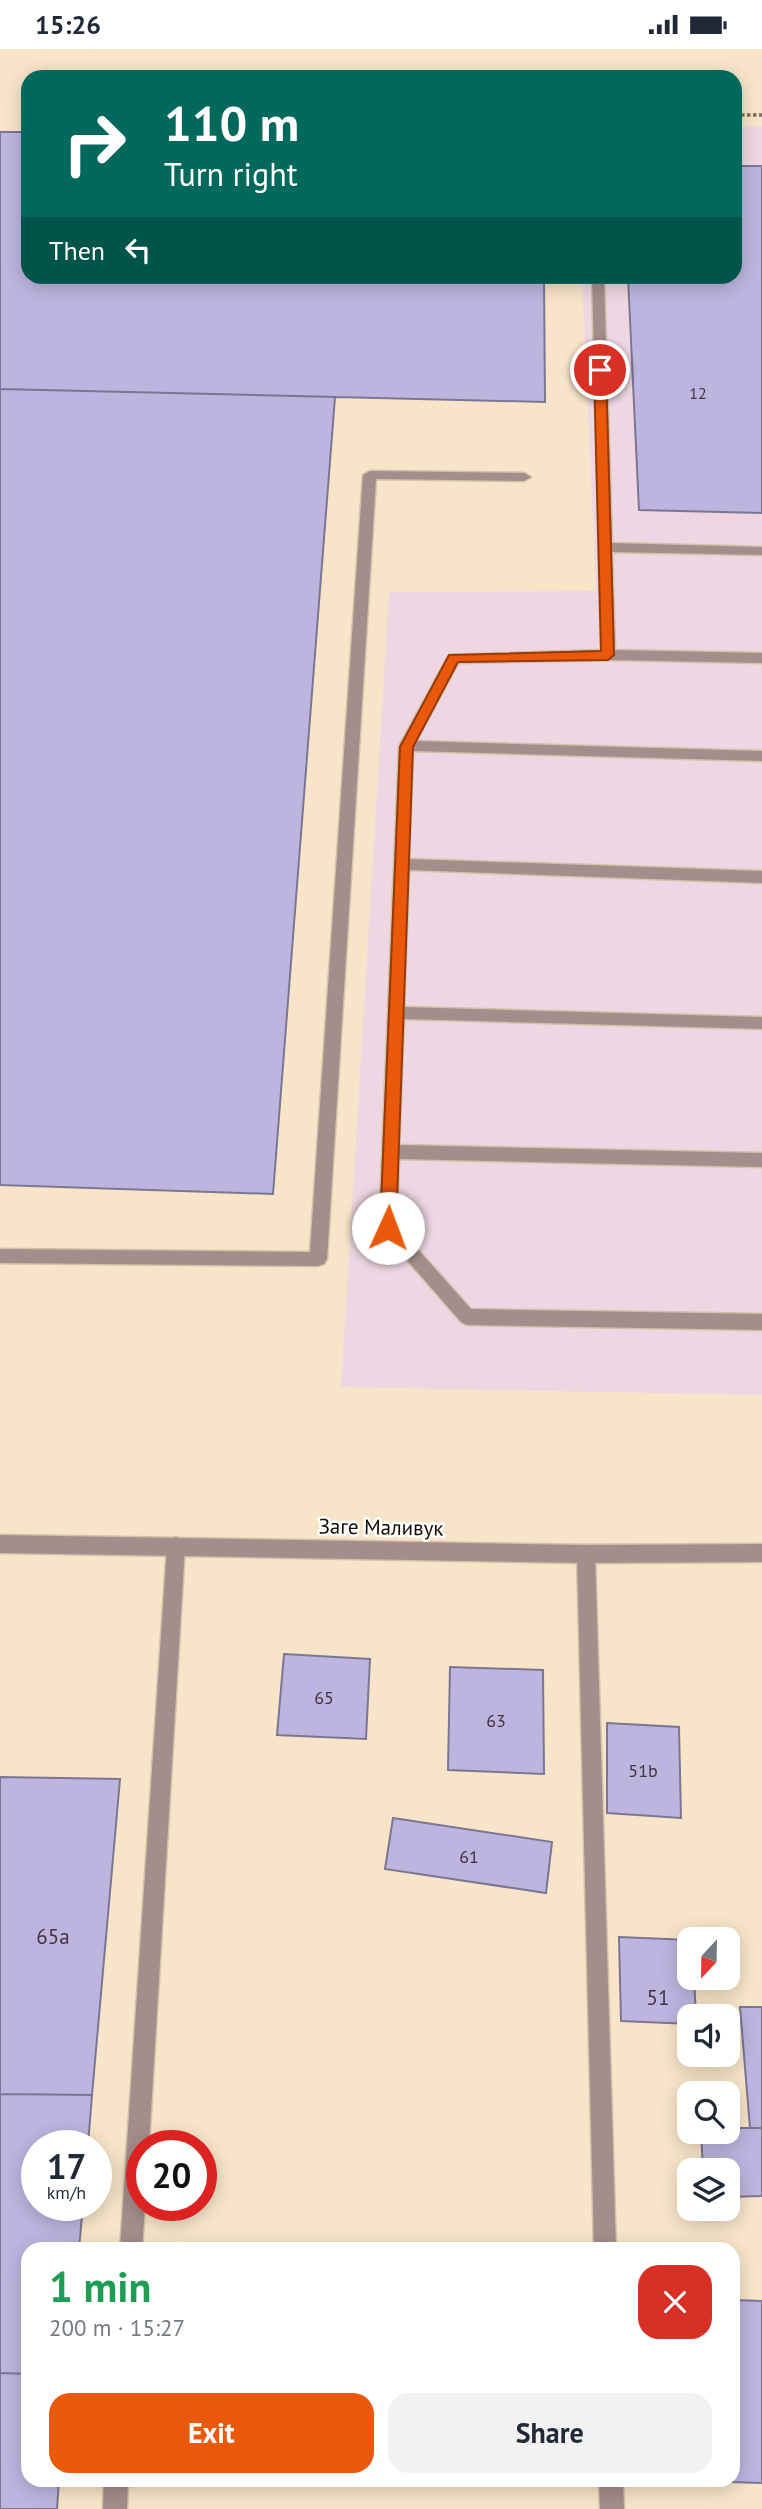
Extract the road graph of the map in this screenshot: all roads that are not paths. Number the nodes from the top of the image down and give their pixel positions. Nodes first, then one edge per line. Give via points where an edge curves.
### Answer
1 (598, 284) edge
2 (524, 477) dead end
3 (605, 547) junction
4 (762, 551) edge
5 (608, 655) junction
6 (762, 658) edge
7 (406, 747) junction
8 (762, 756) edge
9 (402, 864) junction
10 (762, 877) edge
11 (396, 1013) junction
12 (762, 1023) edge
13 (391, 1152) junction
14 (762, 1160) edge
15 (0, 1256) edge
16 (762, 1322) edge
17 (0, 1544) edge
18 (176, 1546) junction
19 (762, 1553) edge
20 (586, 1554) junction
21 (131, 2242) edge
22 (605, 2242) edge
23 (116, 2487) edge
24 (611, 2487) edge
25 (115, 2509) edge
26 (611, 2509) edge

1 - 3 street
2 - 15 street via 370,475 317,1259
3 - 4 street
3 - 5 street
5 - 6 street
5 - 7 street via 454,658
7 - 8 street
7 - 9 street
9 - 10 street
9 - 11 street
11 - 12 street
11 - 13 street
13 - 14 street
13 - 16 street via 388,1228 467,1317
17 - 18 street, Заге Маливук
18 - 20 street, Заге Маливук
18 - 21 street
19 - 20 street, Заге Маливук
20 - 22 street
23 - 25 street
24 - 26 street

